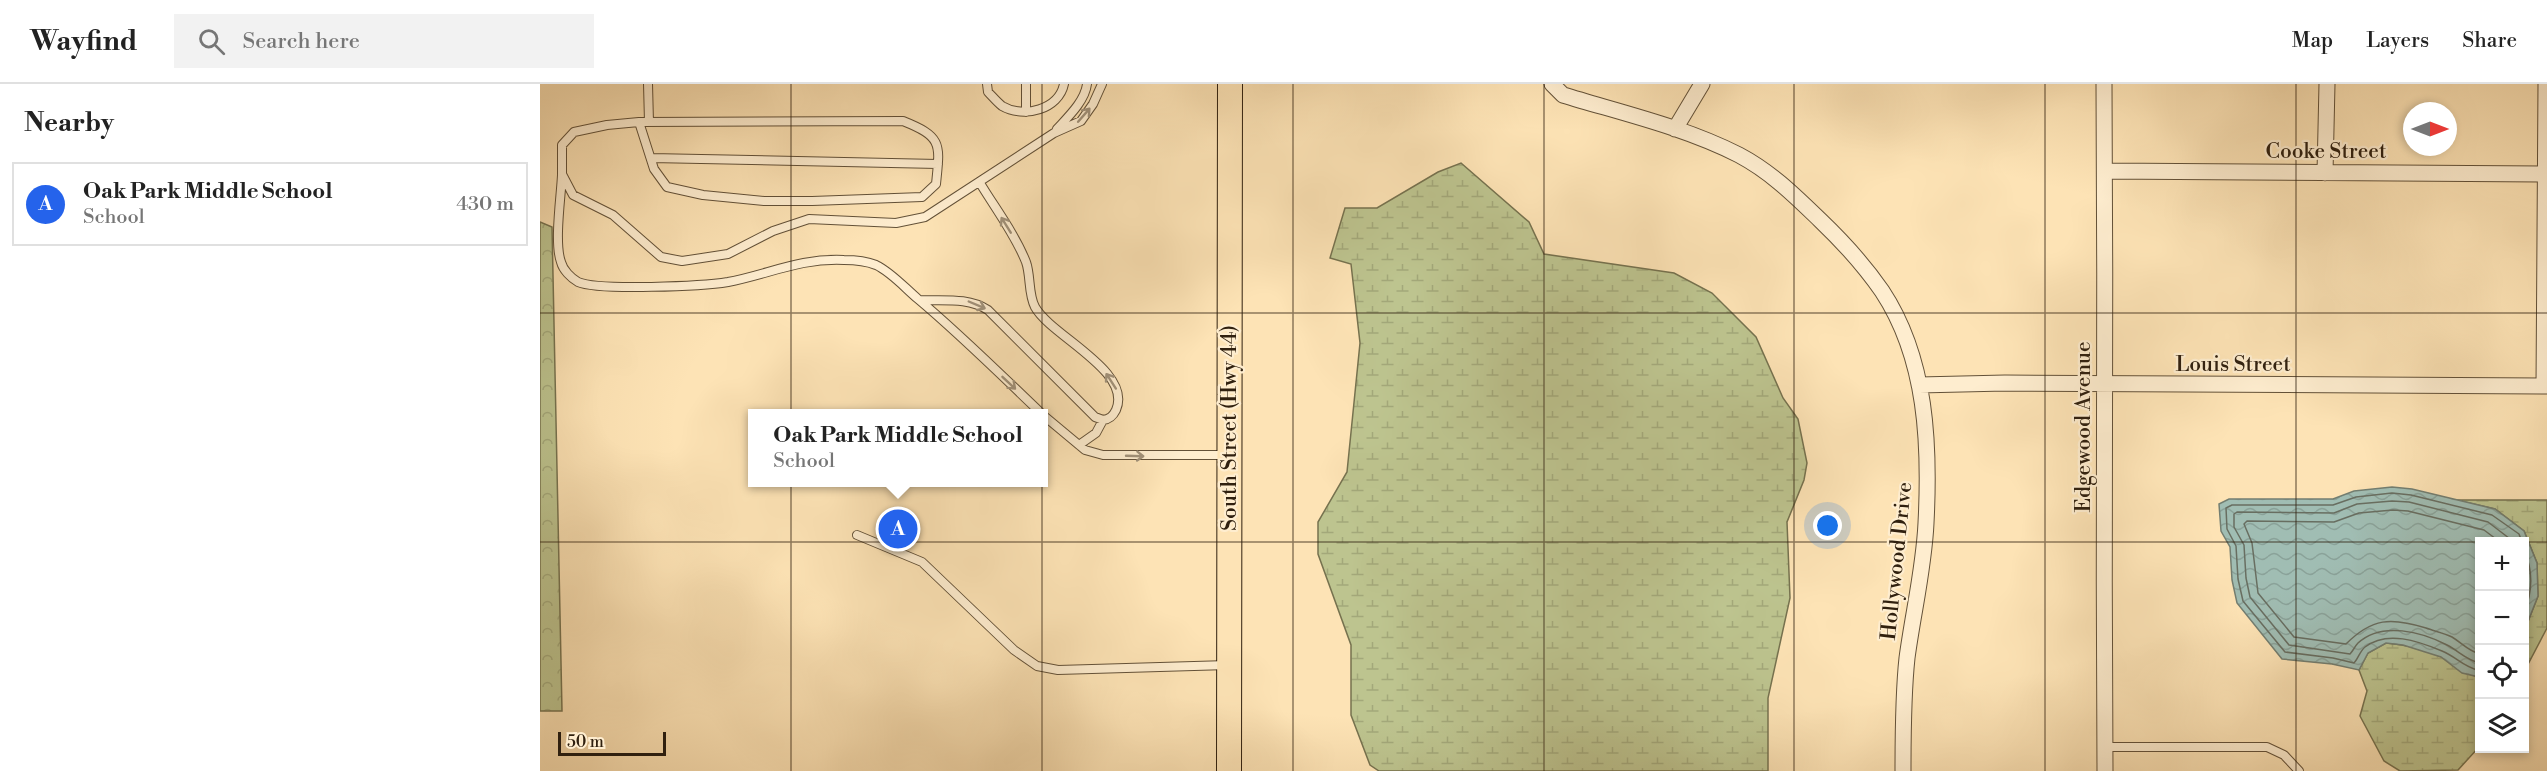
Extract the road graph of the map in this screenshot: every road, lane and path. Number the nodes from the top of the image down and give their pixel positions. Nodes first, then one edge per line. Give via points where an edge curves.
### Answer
1 (648, 84) edge
2 (987, 84) edge
3 (1026, 84) edge
4 (1064, 84) edge
5 (1087, 84) edge
6 (1102, 84) edge
7 (1230, 84) edge
8 (1702, 84) edge
9 (2104, 84) edge
10 (2327, 84) edge
11 (2546, 84) edge
12 (1553, 86) edge
13 (1026, 112) junction
14 (639, 122) junction
15 (649, 122) junction
16 (1675, 129) junction
17 (1054, 133) junction
18 (651, 158) junction
19 (938, 165) junction
20 (2105, 171) junction
21 (2325, 173) junction
22 (562, 174) junction
23 (2546, 174) edge
24 (980, 183) junction
25 (920, 300) junction
26 (2106, 384) junction
27 (1918, 385) junction
28 (2546, 386) edge
29 (1038, 409) edge
30 (1048, 418) edge
31 (1103, 420) junction
32 (1079, 445) junction
33 (1230, 455) junction
34 (857, 535) dead end
35 (1229, 665) junction
36 (2105, 747) junction
37 (1229, 771) edge
38 (1903, 771) edge
39 (2105, 771) edge
40 (2299, 771) edge

1 - 15 lane
2 - 13 lane via 988,92 1003,106
3 - 13 lane
4 - 13 lane via 1062,94 1049,107
5 - 17 lane via 1086,91
17 -> 6 lane via 1080,121
7 - 33 main road, South Street (Hwy 44)
8 - 16 street
9 - 20 street, Edgewood Avenue
10 - 21 street
11 - 23 street
12 - 16 street, Hollywood Drive via 1563,95
14 - 15 lane
14 - 18 lane
14 - 22 lane via 574,132 562,145
15 - 19 lane via 903,121 927,130 939,150
16 - 27 street, Hollywood Drive via 1767,172 1840,240 1884,294 1909,350
17 - 24 lane
18 - 19 lane
18 - 19 lane via 667,187 764,201 922,197 936,184
20 - 21 street, Cooke Street
20 - 26 street, Edgewood Avenue
21 - 23 street, Cooke Street
22 - 24 lane via 573,195 613,215 661,257 682,261 728,254 773,231 809,219 896,223 925,217
22 - 25 lane via 561,262 579,282 711,284 802,261 855,260 875,265
23 - 28 street
31 -> 24 lane via 1114,415 1118,405 1118,392 1110,376 1036,308 1027,264
25 -> 29 lane
25 -> 31 lane via 980,304 1095,417
26 - 27 street, Louis Street
26 - 28 street, Louis Street
26 - 36 street, Edgewood Avenue
27 - 38 street, Hollywood Drive via 1928,438 1927,516 1908,658
30 - 32 lane
31 - 32 lane via 1088,441
32 -> 33 lane via 1103,455
33 - 35 main road, South Street (Hwy 44)
34 - 35 lane via 922,562 1014,650 1037,666 1058,670
35 - 37 main road, South Street (Hwy 44)
36 - 39 street, Edgewood Avenue
36 - 40 lane via 2267,747 2284,755

